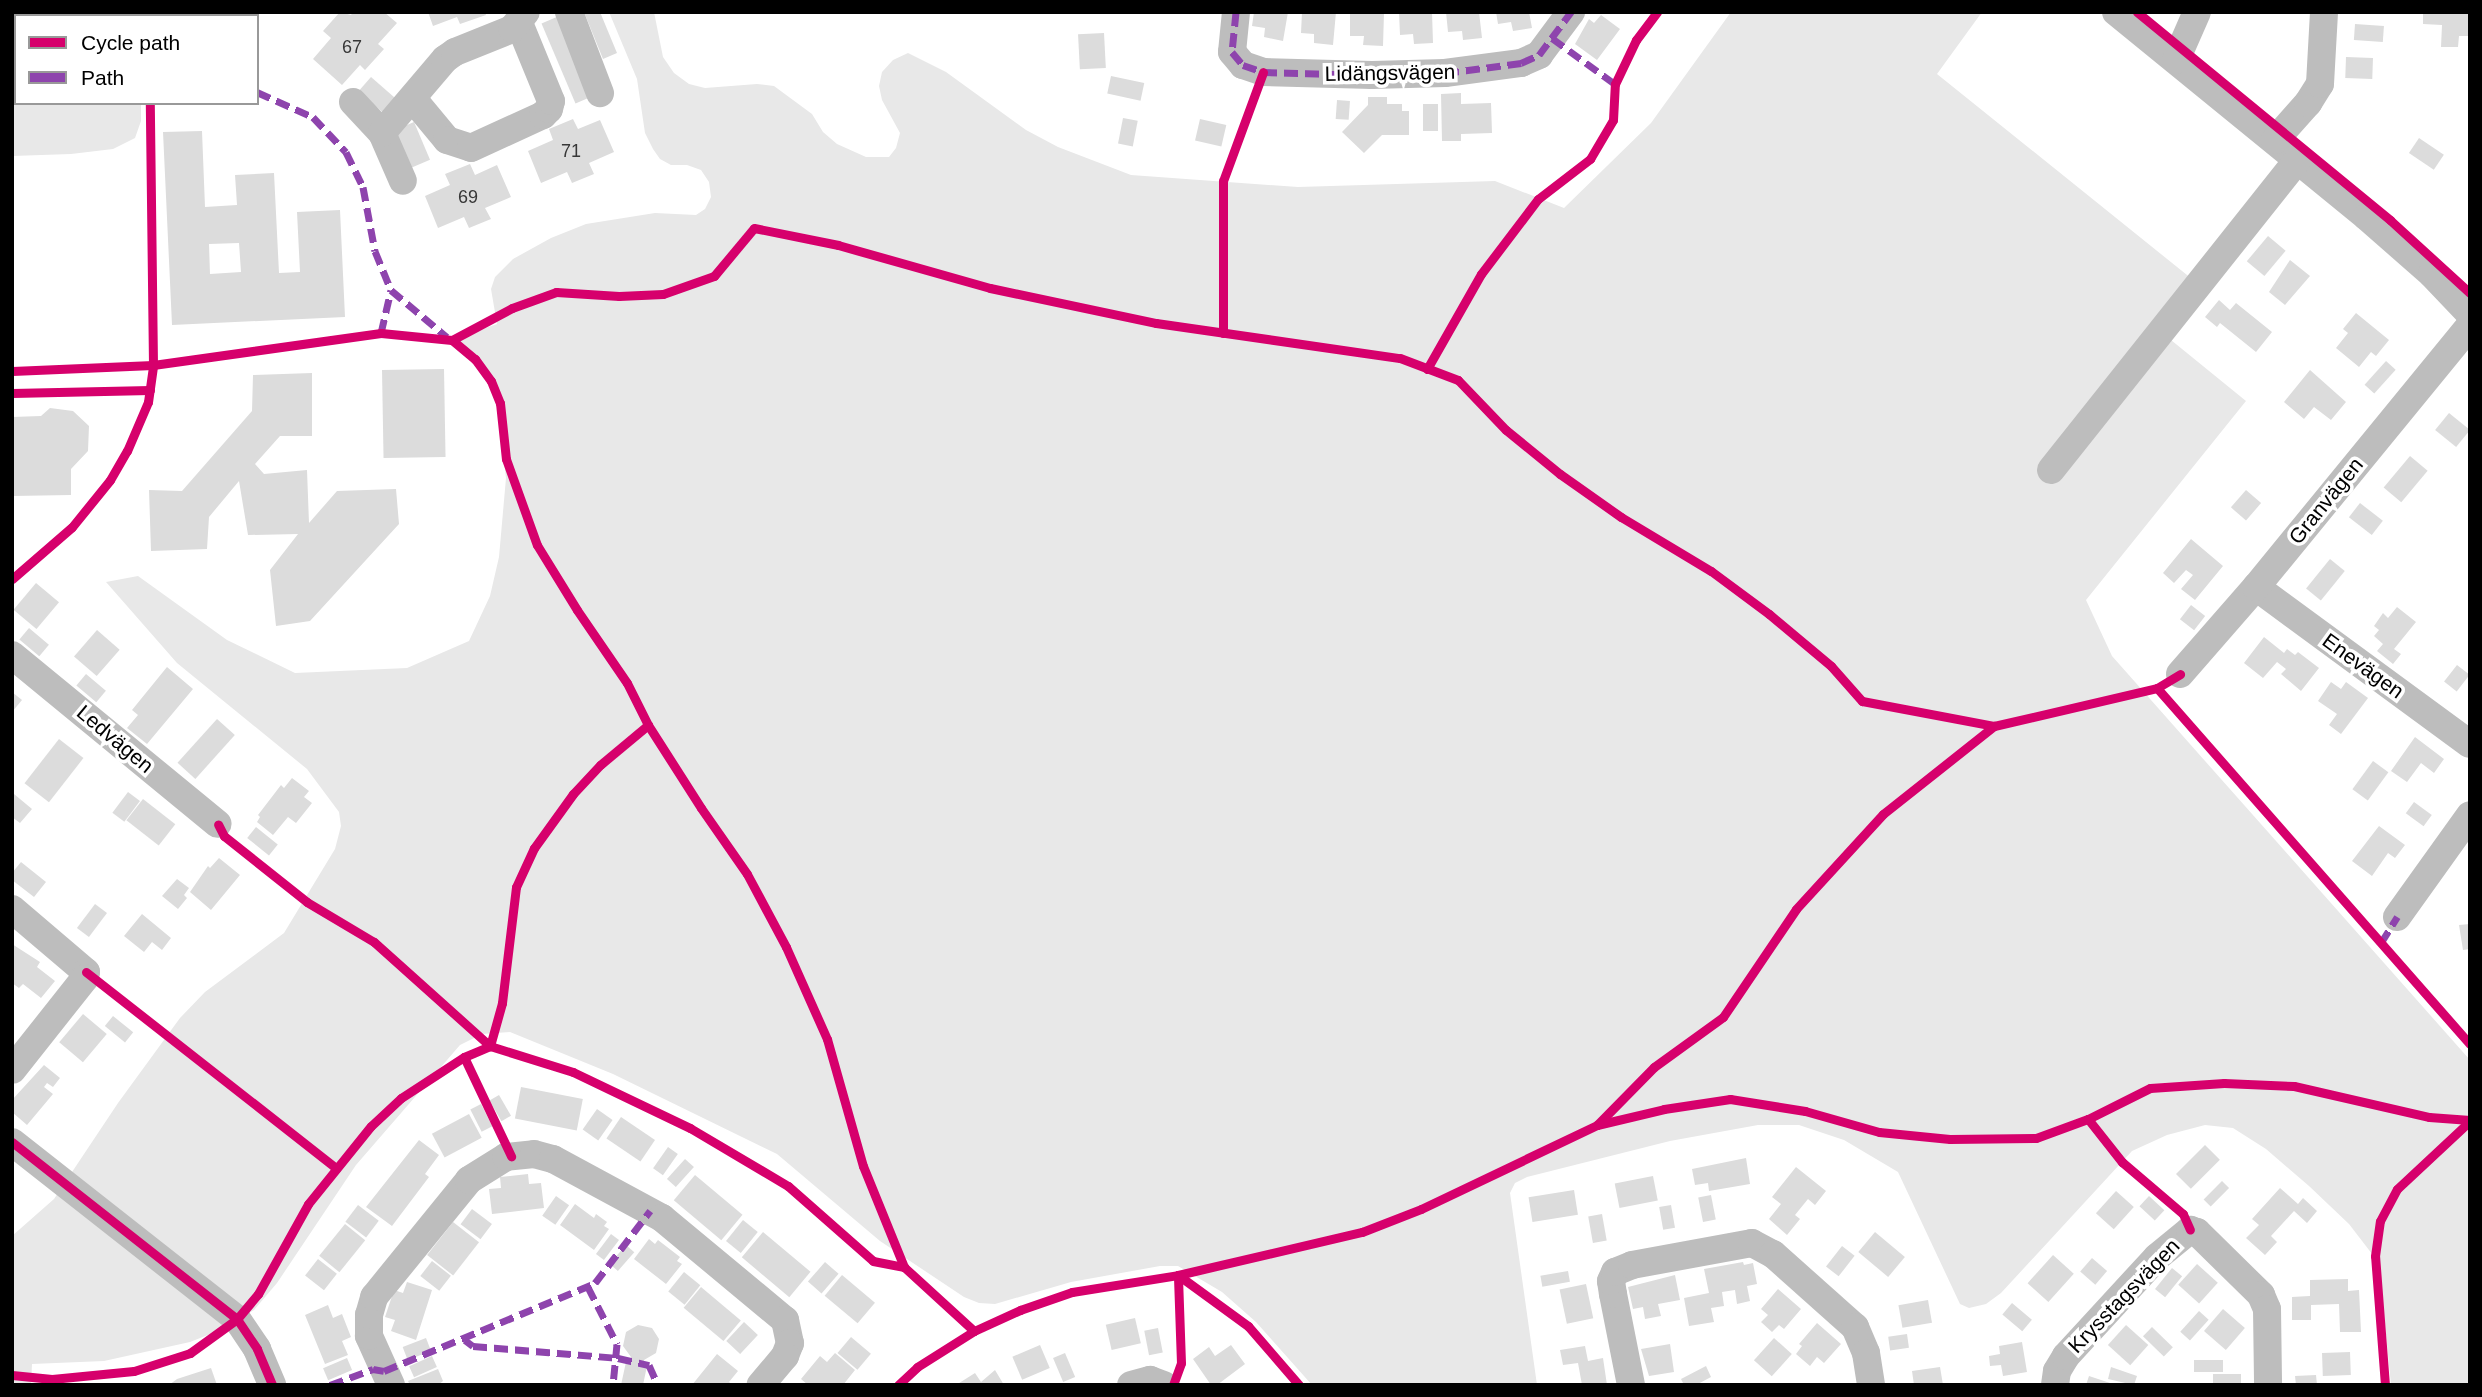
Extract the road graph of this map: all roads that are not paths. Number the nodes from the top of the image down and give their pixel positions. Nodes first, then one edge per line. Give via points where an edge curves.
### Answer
1 (569, 12) edge
2 (1236, 12) edge
3 (1571, 12) edge
4 (2116, 12) edge
5 (2197, 12) edge
6 (2324, 12) edge
7 (523, 18) edge
8 (2176, 60) junction
9 (600, 93) dead end
10 (413, 99) junction
11 (353, 103) dead end
12 (382, 133) junction
13 (2275, 140) junction
14 (2298, 160) junction
15 (402, 181) dead end
16 (2470, 314) edge
17 (2470, 326) edge
18 (2051, 470) dead end
19 (2256, 587) junction
20 (12, 655) edge
21 (2180, 674) dead end
22 (2470, 744) edge
23 (2470, 815) edge
24 (218, 824) dead end
25 (12, 909) edge
26 (2397, 917) dead end
27 (12, 1070) edge
28 (12, 1142) edge
29 (272, 1385) edge
30 (391, 1385) edge
31 (761, 1385) edge
32 (1131, 1385) edge
33 (1164, 1385) edge
34 (1631, 1385) edge
35 (1871, 1385) edge
36 (2055, 1385) edge
37 (2268, 1385) edge

1 - 9 street
2 - 3 street, Lidängsvägen via 1232,52 1243,65 1263,72 1372,75 1445,73 1521,63 1539,55
4 - 8 street
5 - 8 street
6 - 13 street via 2320,84
7 - 10 street via 455,52
7 - 10 street via 551,101 543,115 471,148 447,140
8 - 13 street
10 - 12 street
11 - 12 street
12 - 15 street
13 - 14 street
14 - 16 street via 2432,274
14 - 18 street
17 - 19 street, Granvägen
19 - 21 street, Granvägen
19 - 22 street, Enevägen
20 - 24 street, Ledvägen
23 - 26 street
25 - 27 street via 86,972
28 - 29 street via 237,1319 257,1349
30 - 31 street via 369,1336 374,1297 469,1180 506,1157 534,1154 565,1165 662,1218 785,1320 790,1343
32 - 33 street via 1150,1380
34 - 35 street via 1611,1281 1615,1272 1752,1243 1773,1254 1855,1326 1866,1353
36 - 37 street, Krysstagsvägen via 2066,1356 2157,1257 2190,1230 2261,1295 2267,1309

